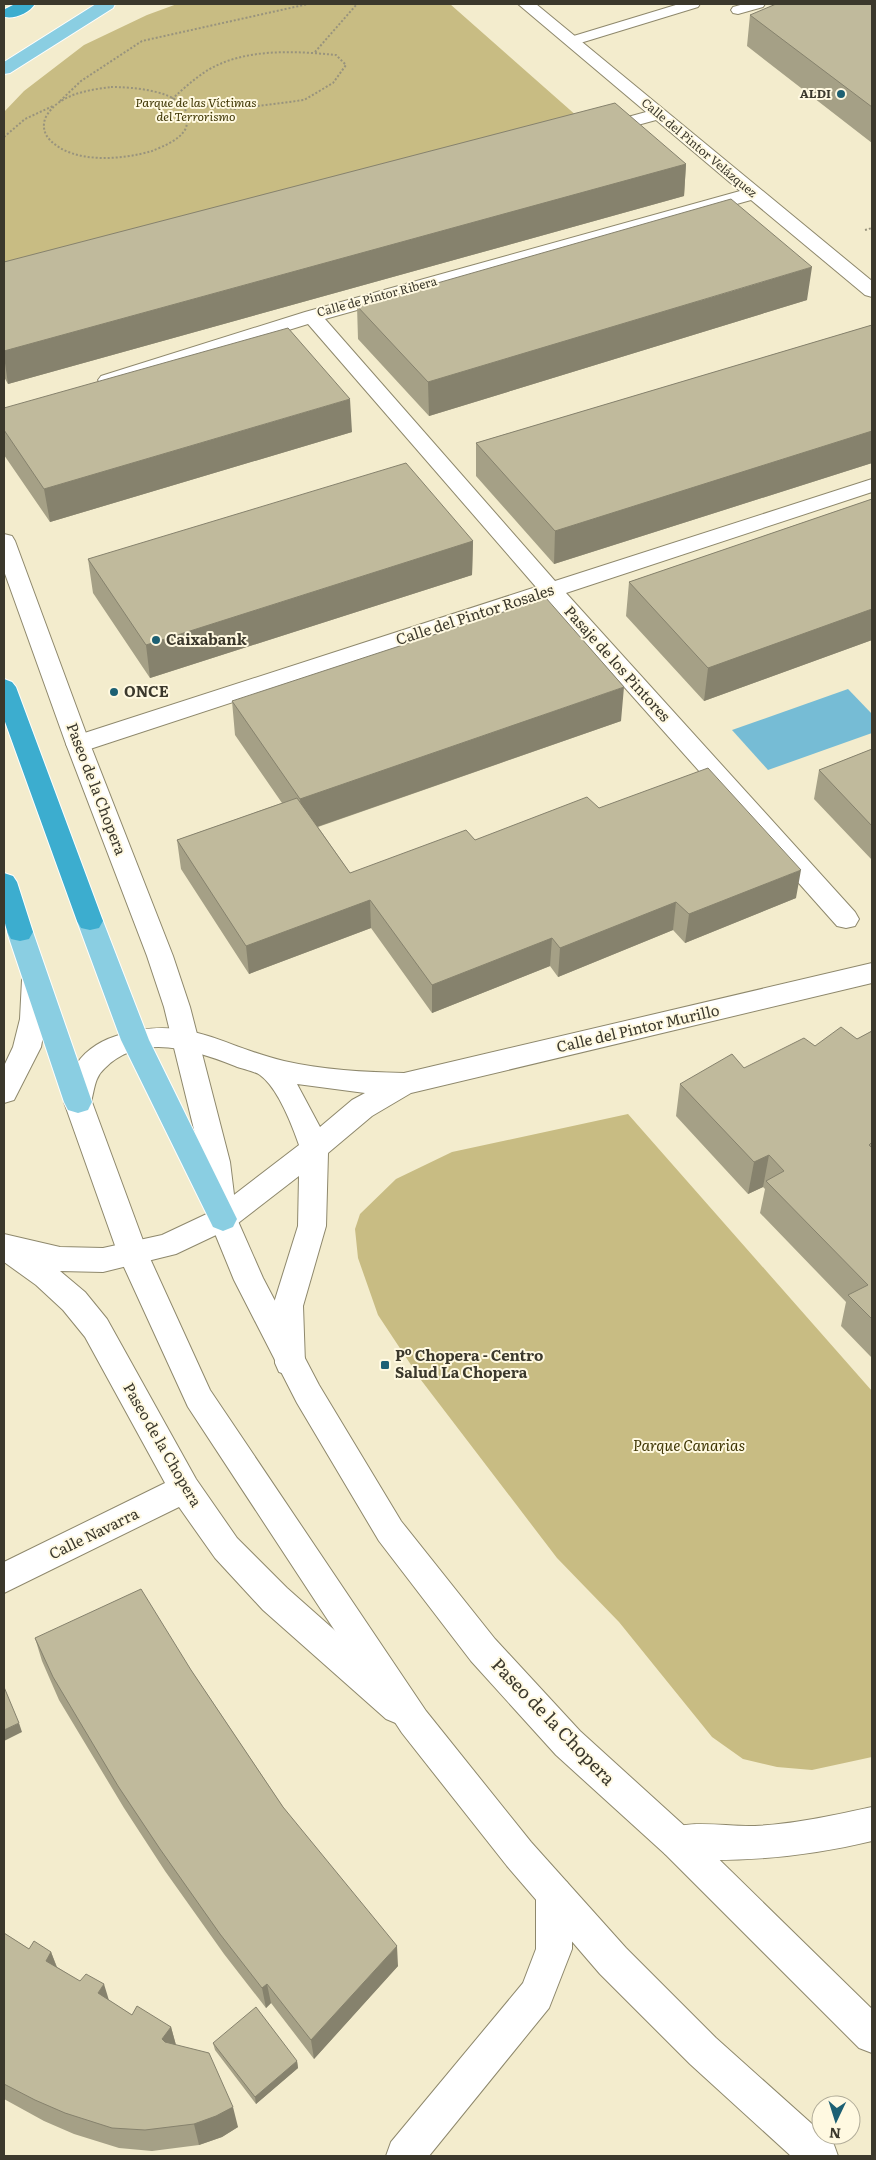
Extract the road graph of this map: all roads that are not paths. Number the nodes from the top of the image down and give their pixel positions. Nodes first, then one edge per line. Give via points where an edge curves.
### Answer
1 (27, 4) edge
2 (526, 4) edge
3 (648, 4) edge
4 (693, 4) edge
5 (758, 4) edge
6 (107, 5) edge
7 (678, 8) junction
8 (738, 10) dead end
9 (11, 13) dead end
10 (572, 41) junction
11 (4, 69) edge
12 (660, 114) junction
13 (582, 135) edge
14 (754, 193) junction
15 (872, 291) edge
16 (312, 316) junction
17 (88, 386) edge
18 (872, 486) edge
19 (4, 541) edge
20 (551, 590) junction
21 (4, 687) edge
22 (78, 744) junction
23 (4, 882) edge
24 (846, 919) dead end
25 (90, 921) joint
26 (20, 932) joint
27 (872, 973) edge
28 (35, 980) junction
29 (132, 1031) junction
30 (175, 1038) junction
31 (268, 1067) junction
32 (404, 1084) junction
33 (4, 1092) edge
34 (78, 1102) junction
35 (314, 1149) junction
36 (223, 1219) junction
37 (4, 1246) edge
38 (133, 1254) junction
39 (290, 1363) junction
40 (185, 1489) junction
41 (4, 1578) edge
42 (414, 1722) junction
43 (872, 1824) edge
44 (677, 1842) junction
45 (554, 1895) junction
46 (872, 2035) edge
47 (404, 2156) edge
48 (818, 2156) edge

1 - 9 highway
2 - 10 street, Calle del Pintor Velázquez
3 - 7 lane
4 - 7 lane
5 - 8 lane
6 - 11 main road
7 - 10 lane
10 - 12 street, Calle del Pintor Velázquez
12 - 13 street
12 - 14 street, Calle del Pintor Velázquez
14 - 15 street, Calle del Pintor Velázquez
14 - 16 street, Calle de Pintor Ribera
16 - 17 street, Calle de Pintor Ribera
16 - 20 street, Pasaje de los Pintores
18 - 20 street, Calle del Pintor Rosales
19 - 22 street, Paseo de la Chopera
20 - 22 street, Calle del Pintor Rosales
20 - 24 street, Pasaje de los Pintores
21 - 25 highway
22 - 30 street, Paseo de la Chopera via 160,956
23 - 26 highway
25 - 29 main road, Paseo de la Chopera
26 - 28 main road, Paseo de la Chopera
27 - 32 street, Calle del Pintor Murillo
28 - 33 street via 33,1019 27,1047
28 - 34 main road, Paseo de la Chopera
29 - 30 street
29 - 34 street via 88,1069 82,1080
29 - 36 main road, Paseo de la Chopera
30 - 31 street
30 - 36 street, Paseo de la Chopera via 216,1162
31 - 32 street via 366,1083
31 - 35 street, Paseo de la Chopera via 283,1084
32 - 35 street via 362,1108
34 - 38 street, Paseo de la Chopera
35 - 36 street, Paseo de la Chopera
35 - 39 street, Paseo de la Chopera via 312,1226 288,1306
36 - 38 street, Paseo de la Chopera via 166,1246
36 - 39 street, Paseo de la Chopera
37 - 38 street, Paseo de la Chopera via 60,1259 103,1260
37 - 40 street, Paseo de la Chopera via 74,1300 96,1328
38 - 42 street, Paseo de la Chopera via 200,1398
39 - 44 street, Paseo de la Chopera via 390,1531 483,1650 568,1743
40 - 41 street, Calle Navarra
40 - 42 street, Paseo de la Chopera via 226,1548 275,1599
42 - 45 street, Paseo de la Chopera
43 - 44 street via 812,1837 756,1843
44 - 46 street, Paseo de la Chopera
45 - 47 street via 554,1949 536,1995
45 - 48 street, Paseo de la Chopera via 613,1961 696,2044

